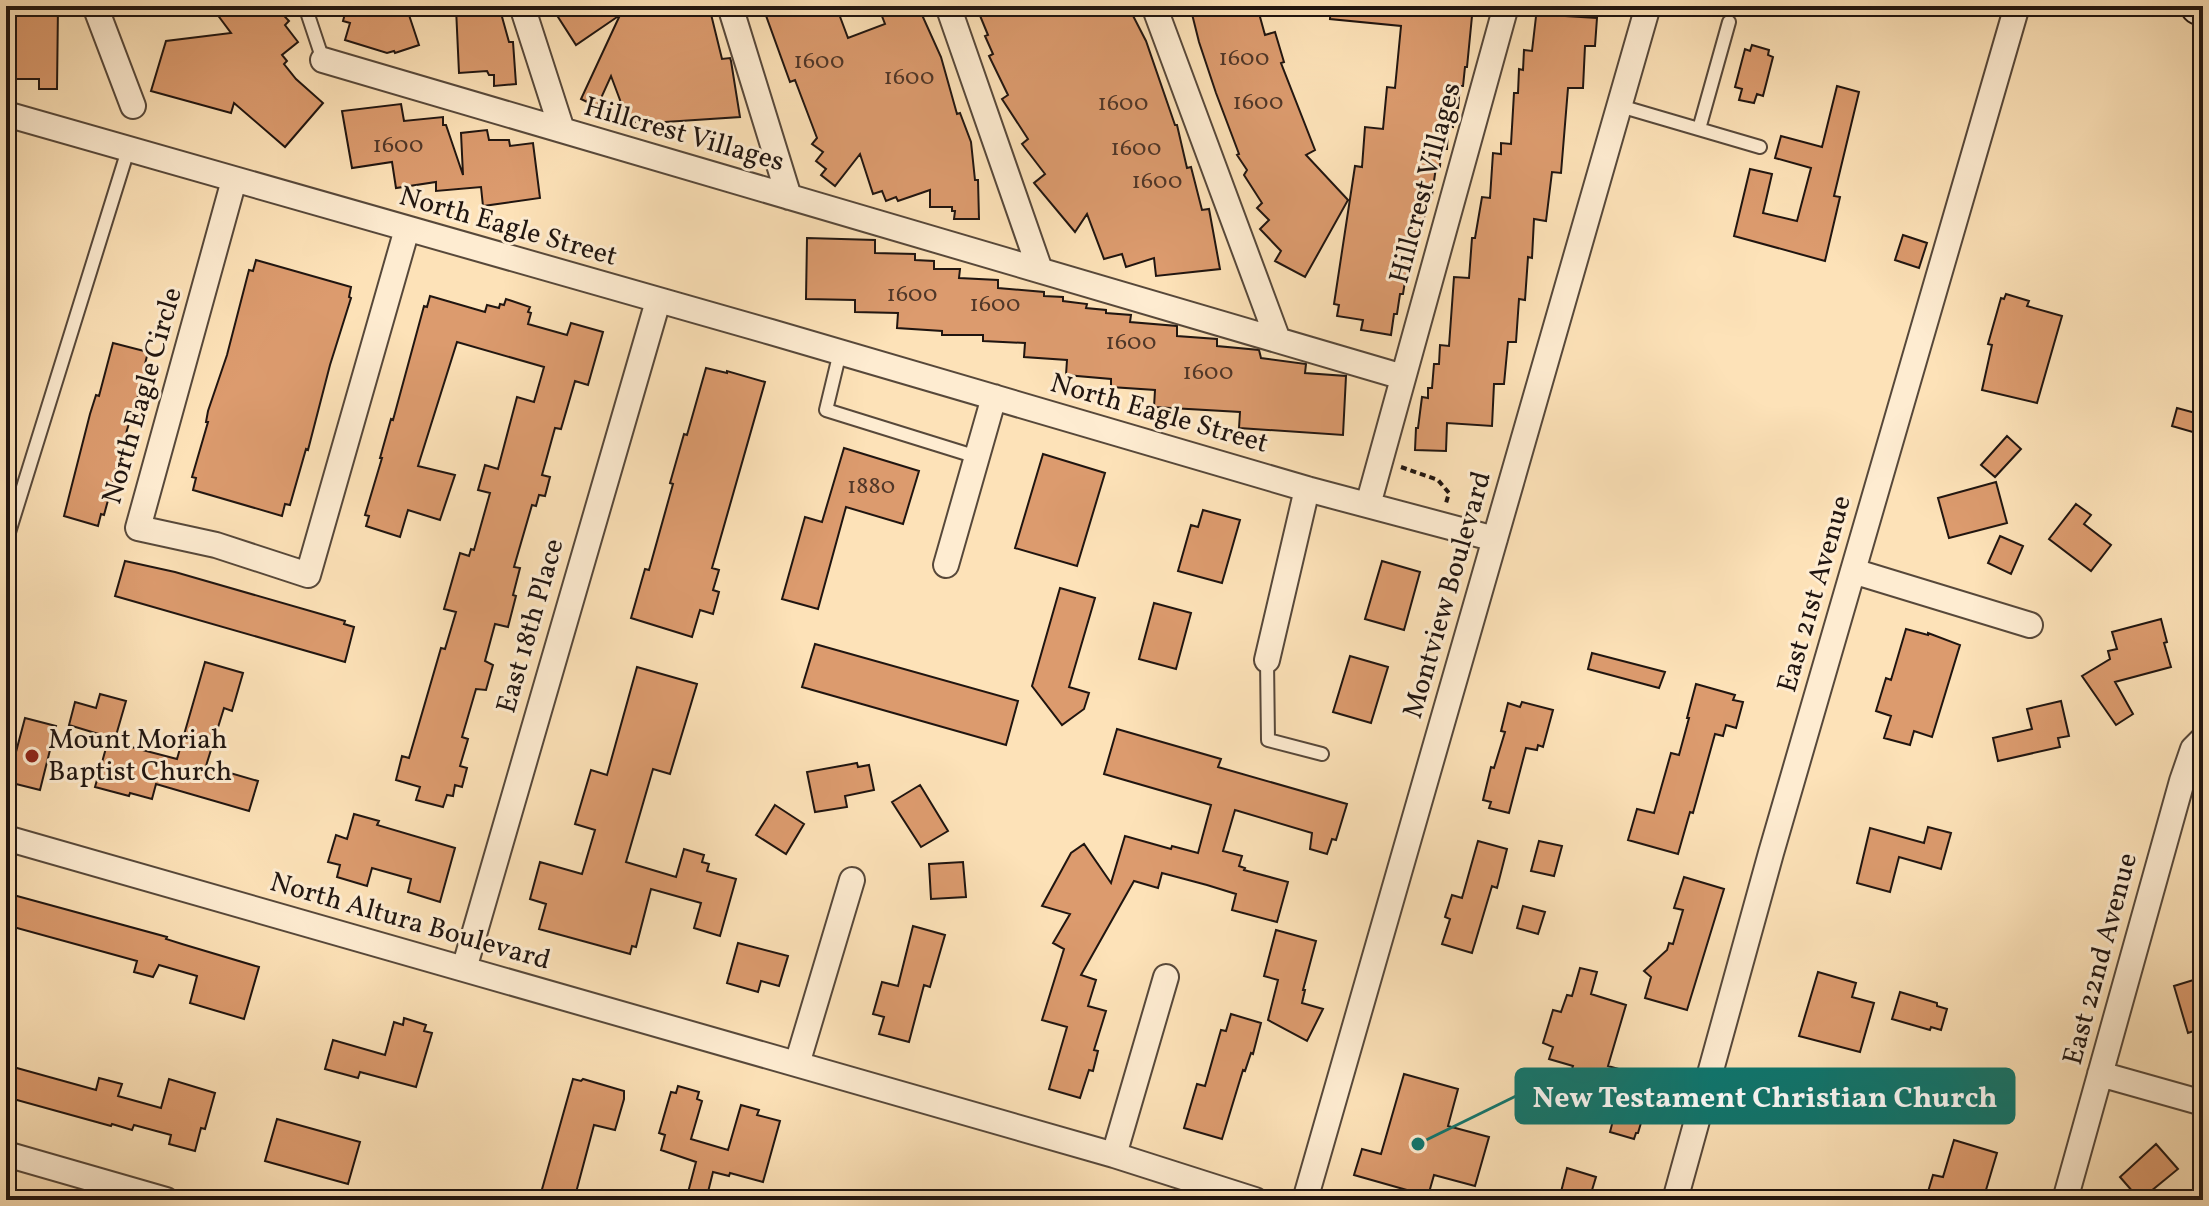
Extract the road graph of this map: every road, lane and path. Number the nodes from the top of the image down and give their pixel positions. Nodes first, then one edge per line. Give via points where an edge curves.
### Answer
1 (95, 6) edge
2 (305, 6) edge
3 (522, 6) edge
4 (730, 6) edge
5 (948, 6) edge
6 (1154, 6) edge
7 (1506, 6) edge
8 (1648, 6) edge
9 (2017, 6) edge
10 (1729, 22) dead end
11 (323, 60) joint
12 (133, 106) dead end
13 (1620, 106) junction
14 (6, 114) edge
15 (1699, 129) junction
16 (562, 130) junction
17 (1760, 147) dead end
18 (128, 150) junction
19 (234, 180) junction
20 (789, 197) junction
21 (407, 229) junction
22 (1040, 270) junction
23 (658, 301) junction
24 (1278, 340) junction
25 (840, 352) junction
26 (1403, 377) junction
27 (994, 397) junction
28 (977, 457) junction
29 (1380, 459) junction
30 (1307, 489) junction
31 (1368, 505) junction
32 (1441, 525) junction
33 (1495, 539) junction
34 (6, 542) edge
35 (946, 565) dead end
36 (1853, 571) junction
37 (2030, 625) dead end
38 (1267, 660) joint
39 (2203, 739) edge
40 (1322, 754) dead end
41 (6, 838) edge
42 (852, 880) dead end
43 (464, 969) junction
44 (1166, 977) dead end
45 (797, 1064) junction
46 (2100, 1074) junction
47 (2203, 1103) edge
48 (6, 1154) edge
49 (1114, 1155) junction
50 (166, 1200) edge
51 (1255, 1200) edge
52 (1305, 1200) edge
53 (1675, 1200) edge
54 (2065, 1200) edge

1 - 12 street
2 - 11 lane, Hillcrest Villages
3 - 16 street, Hillcrest Villages
4 - 20 street, Hillcrest Villages
5 - 22 street
6 - 24 street
7 - 26 street, Hillcrest Villages
8 - 13 street, Montview Boulevard
9 - 36 street, East 21st Avenue
10 - 15 lane
11 - 16 street, Hillcrest Villages
13 - 15 lane
13 - 33 street, Montview Boulevard
14 - 18 street, North Eagle Street
15 - 17 lane
16 - 20 street, Hillcrest Villages
18 - 19 street, North Eagle Street
18 - 34 lane
19 - 21 street, North Eagle Street
19 - 21 street, North Eagle Circle via 138,528 216,545 308,575
20 - 22 street, Hillcrest Villages
21 - 23 street, North Eagle Street
22 - 24 street, Hillcrest Villages
23 - 25 street, North Eagle Street
23 - 43 street, East 18th Place
24 - 26 street, Hillcrest Villages
25 - 27 street, North Eagle Street
25 - 28 lane via 826,410
26 - 29 street, Hillcrest Villages
27 - 28 street
27 - 30 street, North Eagle Street
28 - 35 street
29 - 31 street, Hillcrest Villages
29 - 32 path via 1438,480 1449,493
30 - 31 street, North Eagle Street
30 - 38 street
31 - 32 street, North Eagle Street
32 - 33 street, North Eagle Street
33 - 52 street, Montview Boulevard
36 - 37 street
36 - 53 street, East 21st Avenue
38 - 40 lane via 1268,740
39 - 46 street, East 22nd Avenue via 2193,749 2182,781
41 - 43 street, North Altura Boulevard
42 - 45 street
43 - 45 street, North Altura Boulevard
44 - 49 street
45 - 49 street, North Altura Boulevard
46 - 47 street
46 - 54 street, East 22nd Avenue
48 - 50 street
49 - 51 street, North Altura Boulevard

